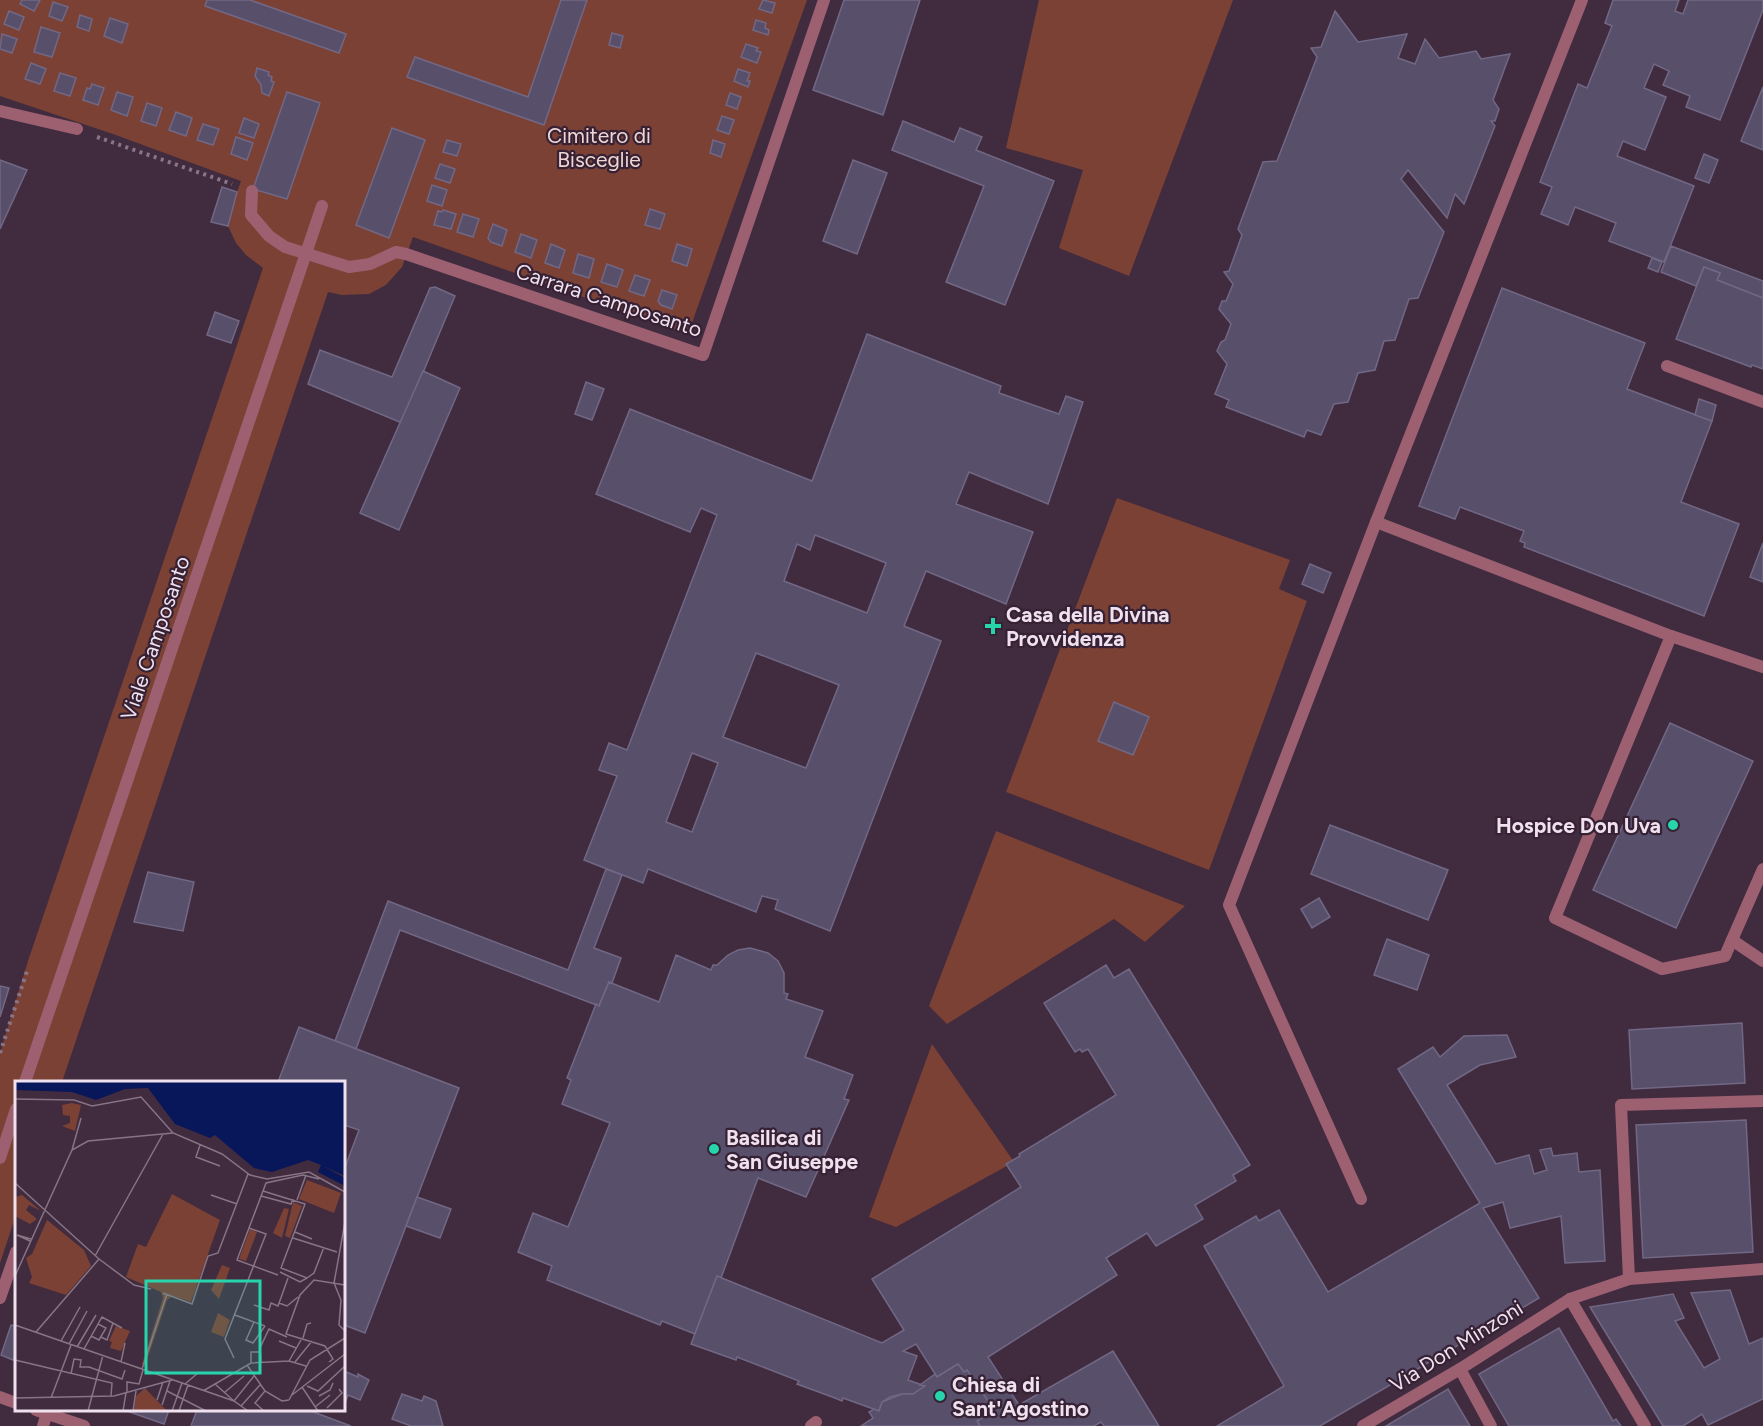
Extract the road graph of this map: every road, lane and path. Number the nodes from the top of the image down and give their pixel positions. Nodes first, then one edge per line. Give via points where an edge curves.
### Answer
1 (824, 0) edge
2 (1582, 0) edge
3 (0, 111) edge
4 (77, 129) joint
5 (239, 186) dead end
6 (252, 191) dead end
7 (322, 206) dead end
8 (305, 254) junction
9 (1667, 366) dead end
10 (1763, 402) edge
11 (1376, 522) junction
12 (1671, 636) junction
13 (1763, 667) edge
14 (1763, 869) edge
15 (1732, 940) junction
16 (1763, 961) edge
17 (27, 971) dead end
18 (0, 1053) edge
19 (26, 1081) edge
20 (1763, 1101) edge
21 (15, 1112) edge
22 (0, 1158) edge
23 (1361, 1199) dead end
24 (15, 1255) edge
25 (1763, 1269) edge
26 (1629, 1279) junction
27 (0, 1298) edge
28 (1570, 1299) junction
29 (1460, 1369) junction
30 (0, 1397) edge
31 (15, 1403) edge
32 (41, 1411) edge
33 (43, 1426) edge
34 (84, 1426) edge
35 (1363, 1426) edge
36 (1491, 1426) edge
37 (1644, 1426) edge

1 - 8 street, Carrara Camposanto via 703,355 406,254 396,252 370,264 348,267
2 - 11 street
3 - 4 street
4 - 5 path
6 - 8 street, Carrara Camposanto via 251,215 269,236
7 - 8 street, Viale Camposanto
8 - 19 street, Viale Camposanto
9 - 10 street
11 - 12 street
11 - 23 street via 1229,905
12 - 13 street
12 - 15 street via 1555,918 1662,969 1725,956
14 - 15 street
15 - 16 street
17 - 18 path
20 - 26 street via 1621,1105
21 - 22 street
24 - 27 street
25 - 26 street, Via Don Minzoni
26 - 28 street, Via Don Minzoni
28 - 29 street, Via Don Minzoni
28 - 37 street
29 - 35 street, Via Don Minzoni
29 - 36 street
30 - 31 street
32 - 33 street
32 - 34 street

